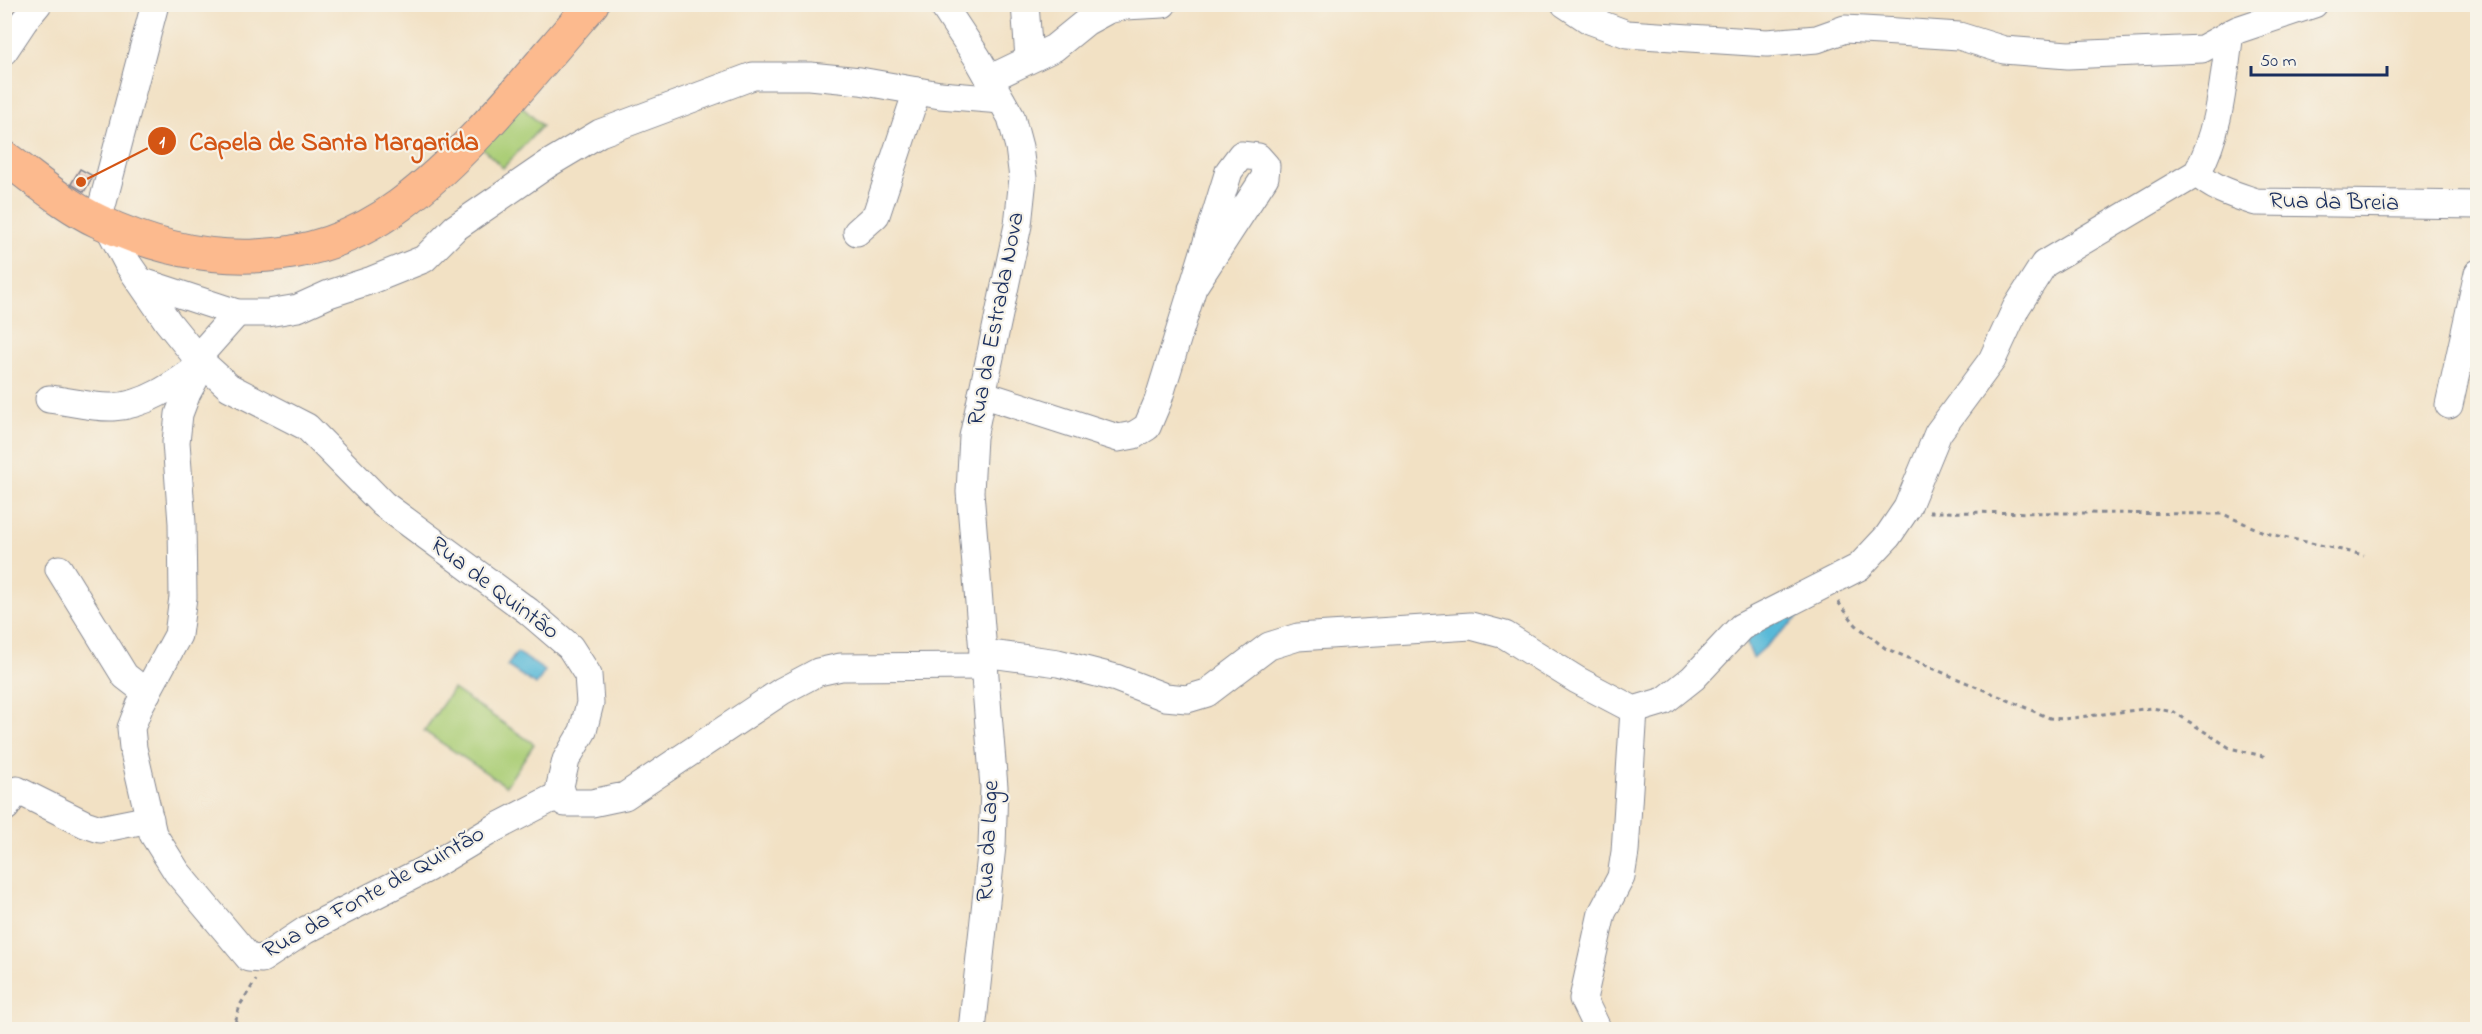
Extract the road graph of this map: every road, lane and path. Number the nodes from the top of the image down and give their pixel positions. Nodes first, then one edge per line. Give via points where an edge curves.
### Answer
1 (155, 4) edge
2 (592, 4) edge
3 (942, 4) edge
4 (1025, 4) edge
5 (1163, 4) edge
6 (1565, 4) edge
7 (2314, 4) edge
8 (22, 11) edge
9 (2237, 23) edge
10 (4, 51) edge
11 (1029, 58) junction
12 (995, 89) junction
13 (917, 92) junction
14 (4, 157) edge
15 (2197, 173) junction
16 (2478, 205) edge
17 (103, 223) junction
18 (857, 232) dead end
19 (2478, 273) edge
20 (140, 281) junction
21 (1192, 289) dead end
22 (237, 313) junction
23 (200, 361) junction
24 (982, 394) junction
25 (49, 399) dead end
26 (2449, 405) dead end
27 (1907, 508) junction
28 (2364, 555) dead end
29 (59, 569) dead end
30 (1825, 583) junction
31 (983, 660) junction
32 (147, 693) junction
33 (1634, 710) junction
34 (2267, 757) dead end
35 (563, 797) junction
36 (6, 807) dead end
37 (150, 819) junction
38 (262, 959) junction
39 (233, 1029) edge
40 (972, 1029) edge
41 (1598, 1029) edge

1 - 17 street
2 - 17 main road via 430,181 367,226 284,255 251,257 177,249
3 - 12 street, Rua da Estrada Nova
4 - 11 street
5 - 11 street via 1108,10 1054,48
6 - 9 street via 1589,20 1627,34 1767,43 1817,39 1845,29 1959,36 2004,50 2068,55 2202,49
7 - 9 street
8 - 10 street
9 - 15 street via 2210,150
11 - 12 street
12 - 13 street
12 - 24 street, Rua da Estrada Nova via 1014,127 1023,178 1018,225
13 - 18 street via 876,215
13 - 22 street via 810,76 753,76 600,133 455,228 424,258 298,309
14 - 17 main road via 66,203
15 - 16 street, Rua da Breia via 2228,193 2256,202
15 - 27 street via 2043,264 2016,308 1992,360 1938,433
17 - 20 street, Rua de Quintão
19 - 26 street
20 - 22 street
20 - 23 street, Rua de Quintão
21 - 24 street via 1158,401 1147,427 1134,435 1118,438
22 - 23 street
23 - 25 street via 180,380 137,403 112,408
23 - 32 street, Rua da Fonte de Quintão via 179,414 176,442 183,597 178,635
23 - 35 street, Rua de Quintão via 229,387 307,427 382,504 528,611 570,647 588,675 590,703 583,731 566,760 560,786
24 - 31 street, Rua da Estrada Nova via 973,437 970,492
27 - 28 path via 1923,512 2223,514 2266,533
27 - 30 street via 1859,567
29 - 32 street via 125,676
30 - 33 street via 1741,627 1693,678 1664,701
30 - 34 path via 1856,625 1885,648 2029,709 2064,719 2152,708 2174,712 2230,748
31 - 33 street via 1058,663 1116,678 1165,697 1187,699 1207,693 1269,646 1298,637 1471,626 1504,635
31 - 35 street via 818,672 782,691 626,796 592,803 565,803
31 - 40 street, Rua da Lage via 994,787 992,846
32 - 37 street, Rua da Fonte de Quintão via 131,728
33 - 41 street via 1621,877 1602,913 1583,999
35 - 38 street, Rua da Fonte de Quintão via 549,800 495,828 428,868 306,930
36 - 37 street via 17,790 100,829
37 - 38 street, Rua da Fonte de Quintão via 159,844 206,909 249,958
38 - 39 path via 259,975 240,1005

